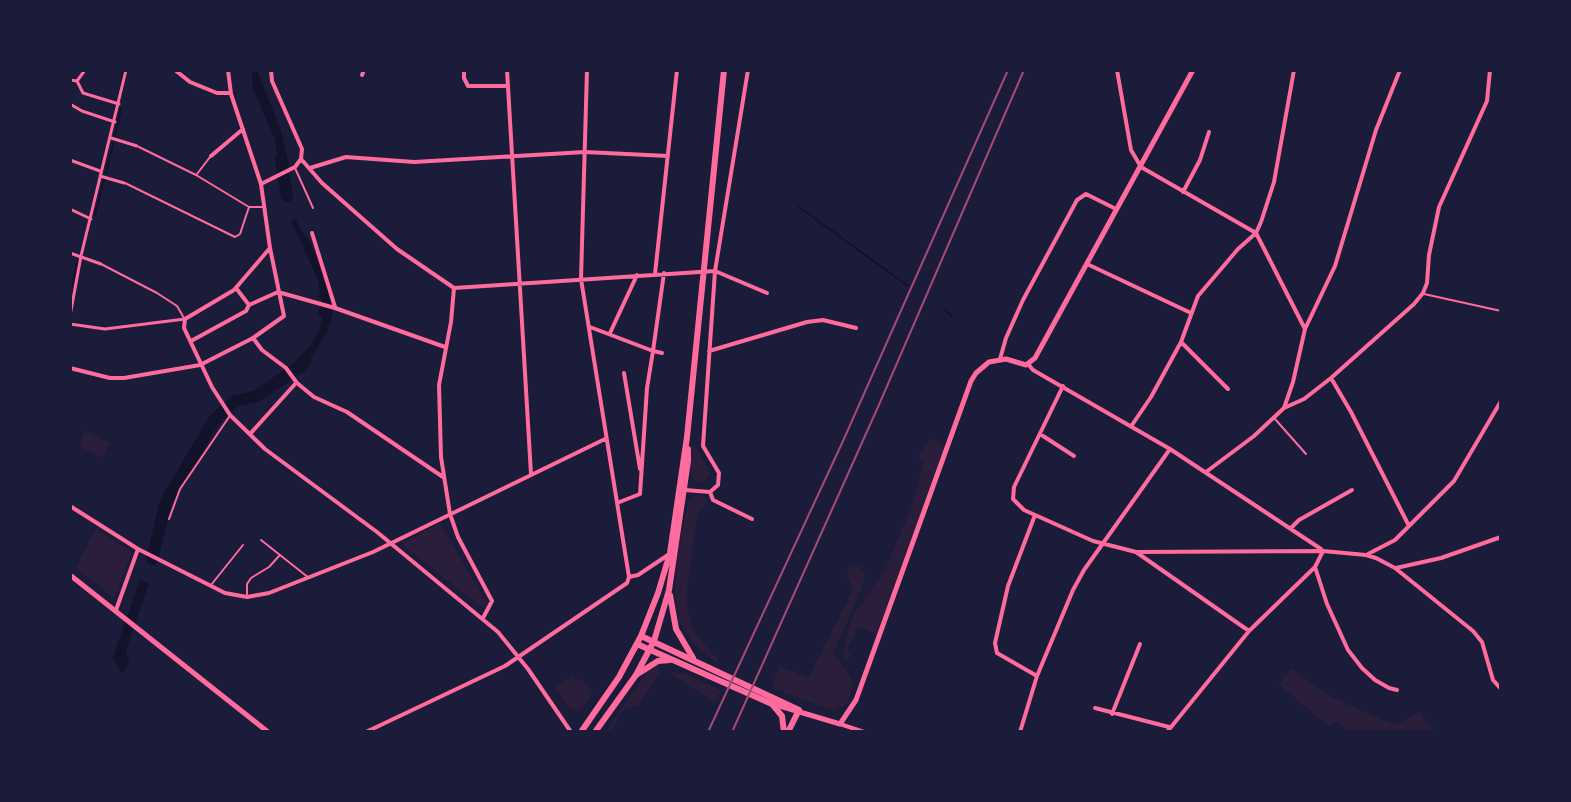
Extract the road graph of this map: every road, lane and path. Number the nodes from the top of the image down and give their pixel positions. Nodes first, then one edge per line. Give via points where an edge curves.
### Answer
1 (85, 70) edge
2 (126, 70) edge
3 (175, 70) edge
4 (228, 70) edge
5 (271, 70) edge
6 (464, 70) edge
7 (507, 70) edge
8 (587, 70) edge
9 (677, 70) edge
10 (724, 70) edge
11 (748, 70) edge
12 (1117, 70) edge
13 (1193, 70) edge
14 (1294, 70) edge
15 (1400, 70) edge
16 (1490, 70) edge
17 (70, 80) edge
18 (77, 81) junction
19 (507, 86) junction
20 (231, 94) junction
21 (70, 104) edge
22 (119, 104) junction
23 (115, 122) junction
24 (243, 129) junction
25 (1209, 132) dead end
26 (111, 138) junction
27 (137, 146) joint
28 (585, 152) junction
29 (211, 156) joint
30 (512, 156) junction
31 (668, 156) junction
32 (301, 159) junction
33 (70, 160) edge
34 (295, 167) junction
35 (1141, 167) junction
36 (310, 168) junction
37 (101, 174) junction
38 (196, 175) junction
39 (124, 183) joint
40 (261, 184) junction
41 (1183, 192) junction
42 (249, 207) junction
43 (263, 207) junction
44 (313, 208) dead end
45 (70, 209) edge
46 (1116, 209) junction
47 (91, 219) junction
48 (312, 233) dead end
49 (1256, 233) junction
50 (270, 248) junction
51 (70, 253) edge
52 (81, 256) junction
53 (101, 264) joint
54 (1087, 264) junction
55 (703, 271) junction
56 (715, 271) junction
57 (664, 273) junction
58 (655, 274) junction
59 (637, 275) junction
60 (581, 279) junction
61 (520, 284) junction
62 (236, 288) junction
63 (454, 288) junction
64 (278, 289) junction
65 (767, 293) dead end
66 (1423, 293) junction
67 (249, 305) junction
68 (335, 308) junction
69 (1501, 311) edge
70 (1191, 313) junction
71 (70, 314) edge
72 (185, 319) junction
73 (70, 324) edge
74 (588, 326) junction
75 (856, 328) dead end
76 (1305, 329) junction
77 (610, 333) junction
78 (253, 338) junction
79 (191, 341) junction
80 (1181, 342) junction
81 (445, 347) junction
82 (653, 351) junction
83 (709, 351) junction
84 (662, 353) dead end
85 (1000, 359) junction
86 (1028, 364) junction
87 (200, 365) junction
88 (70, 368) edge
89 (624, 373) dead end
90 (1331, 378) junction
91 (297, 383) junction
92 (1063, 386) junction
93 (1228, 389) dead end
94 (1501, 401) edge
95 (1284, 408) junction
96 (230, 415) junction
97 (1274, 418) junction
98 (1132, 425) junction
99 (250, 434) junction
100 (1040, 434) junction
101 (687, 437) junction
102 (605, 439) junction
103 (1170, 449) junction
104 (1306, 454) dead end
105 (1074, 456) dead end
106 (1206, 472) junction
107 (531, 474) junction
108 (444, 478) junction
109 (642, 480) junction
110 (684, 490) junction
111 (1352, 490) dead end
112 (710, 492) junction
113 (617, 503) junction
114 (70, 506) edge
115 (450, 514) junction
116 (1035, 515) junction
117 (169, 519) dead end
118 (752, 519) dead end
119 (1409, 526) junction
120 (1291, 528) junction
121 (1501, 537) edge
122 (261, 540) dead end
123 (391, 543) junction
124 (1103, 544) junction
125 (243, 545) dead end
126 (138, 549) junction
127 (1323, 551) junction
128 (1136, 552) junction
129 (670, 553) junction
130 (279, 555) junction
131 (1366, 555) junction
132 (1315, 567) junction
133 (1395, 568) junction
134 (70, 575) edge
135 (629, 577) junction
136 (310, 578) junction
137 (211, 586) junction
138 (669, 590) junction
139 (247, 597) junction
140 (116, 611) junction
141 (483, 618) junction
142 (1249, 631) junction
143 (641, 636) junction
144 (654, 641) junction
145 (637, 644) junction
146 (1140, 644) dead end
147 (650, 650) junction
148 (519, 657) junction
149 (693, 658) junction
150 (677, 661) junction
151 (715, 673) junction
152 (636, 675) junction
153 (1037, 676) junction
154 (1501, 689) edge
155 (1397, 690) dead end
156 (773, 700) junction
157 (1095, 708) dead end
158 (799, 710) junction
159 (1112, 714) junction
160 (840, 724) junction
161 (1168, 729) edge
162 (268, 732) edge
163 (366, 732) edge
164 (571, 732) edge
165 (581, 732) edge
166 (595, 732) edge
167 (786, 732) edge
168 (864, 732) edge
169 (1020, 732) edge

1 - 18 street
2 - 22 street
3 - 20 street via 190,82
4 - 20 street
5 - 32 street via 302,149
6 - 19 street via 468,86
7 - 19 street
8 - 28 street
9 - 31 street
10 - 55 main road
11 - 56 street
12 - 35 street via 1131,150
13 - 35 street
14 - 49 street via 1274,182
15 - 76 street via 1335,266
16 - 66 street via 1487,101 1439,207
17 - 18 street
18 - 22 street via 83,93
19 - 30 street
20 - 24 street
21 - 23 street
22 - 23 street
23 - 26 street
24 - 29 street
24 - 40 street
25 - 41 street
26 - 27 street
26 - 37 street
27 - 38 lane
28 - 30 street
28 - 31 street
28 - 60 street
29 - 38 lane
30 - 36 street via 414,162 346,157
30 - 61 street
31 - 58 street
32 - 34 street
32 - 36 street
33 - 37 street
34 - 40 street
34 - 44 lane
35 - 41 street
35 - 46 street
36 - 63 street via 397,249
37 - 39 street
37 - 47 street
38 - 42 lane
39 - 42 lane via 235,237
40 - 43 street
41 - 49 street
42 - 43 lane
43 - 50 street
45 - 47 street
46 - 54 street
46 - 85 street via 1086,194 1077,200 1018,311
47 - 52 street
48 - 68 street
49 - 70 street via 1206,286
49 - 76 street
50 - 62 street
50 - 64 street
51 - 52 street
52 - 53 street
52 - 71 street
53 - 72 lane via 177,306
54 - 70 street
54 - 86 street
55 - 56 street
55 - 57 street
55 - 101 main road
56 - 65 street
56 - 83 street
57 - 58 street
57 - 82 street
58 - 59 street
59 - 60 street
59 - 77 street
60 - 61 street
60 - 74 street
61 - 63 street
61 - 107 street
62 - 67 street
62 - 72 street
63 - 81 street
64 - 67 street
64 - 68 street
64 - 78 street via 284,316
66 - 69 lane
66 - 90 street
67 - 79 street
68 - 81 street
70 - 80 street
72 - 73 street via 105,329
72 - 79 street
74 - 77 street
74 - 102 street
75 - 83 street via 807,322
76 - 95 street
77 - 82 street
78 - 87 street
78 - 91 street
79 - 87 street
80 - 93 street
80 - 98 street
81 - 108 street via 439,385
82 - 84 street
82 - 109 street
83 - 112 street via 703,446 719,473 718,485
85 - 86 street
85 - 160 street via 980,368 971,381 856,700
86 - 92 street
87 - 88 street via 124,378
87 - 96 street
89 - 109 street
90 - 95 street
90 - 119 street
91 - 99 street
91 - 108 street
92 - 98 street
92 - 100 street
94 - 119 street via 1461,471
95 - 97 street
96 - 99 street
96 - 117 lane via 180,489
97 - 104 lane
97 - 106 street
98 - 103 street
99 - 123 street
100 - 105 street
100 - 116 street via 1013,499
101 - 110 main road
101 - 129 main road
102 - 107 street
102 - 113 street
103 - 106 street
103 - 124 street
106 - 120 street
107 - 115 street
108 - 115 street
109 - 113 street via 640,494
110 - 112 street
110 - 138 main road
111 - 120 street
112 - 118 street via 713,500
113 - 135 street
114 - 126 street
115 - 123 street
115 - 141 street via 492,601
116 - 124 street
116 - 153 street via 1008,586 995,643 997,653
119 - 131 street
120 - 127 street
121 - 133 street
122 - 130 lane
123 - 136 street
123 - 141 street
124 - 128 street
124 - 153 street via 1073,590
125 - 137 lane
126 - 137 street
126 - 140 street
127 - 128 street
127 - 131 street
127 - 132 street
128 - 142 street
129 - 135 street
129 - 143 main road
130 - 136 lane
130 - 139 lane via 251,578
131 - 133 street
132 - 142 street
132 - 155 street via 1348,650 1375,680
133 - 154 street via 1473,631
134 - 140 street
135 - 148 street via 619,591
136 - 139 street
137 - 139 street
138 - 144 main road
138 - 149 main road via 676,629
140 - 162 street
141 - 148 street
142 - 161 street
143 - 144 main road
143 - 145 main road
144 - 147 main road
144 - 149 main road
145 - 147 main road
145 - 165 main road
146 - 159 street
147 - 150 main road
147 - 152 main road
148 - 163 street
148 - 164 street
149 - 151 main road
150 - 151 main road
150 - 152 main road via 650,665
151 - 156 main road
152 - 166 main road
153 - 169 street
156 - 158 main road
156 - 167 main road
157 - 159 street
158 - 160 street
158 - 167 main road
159 - 161 street
160 - 168 street

